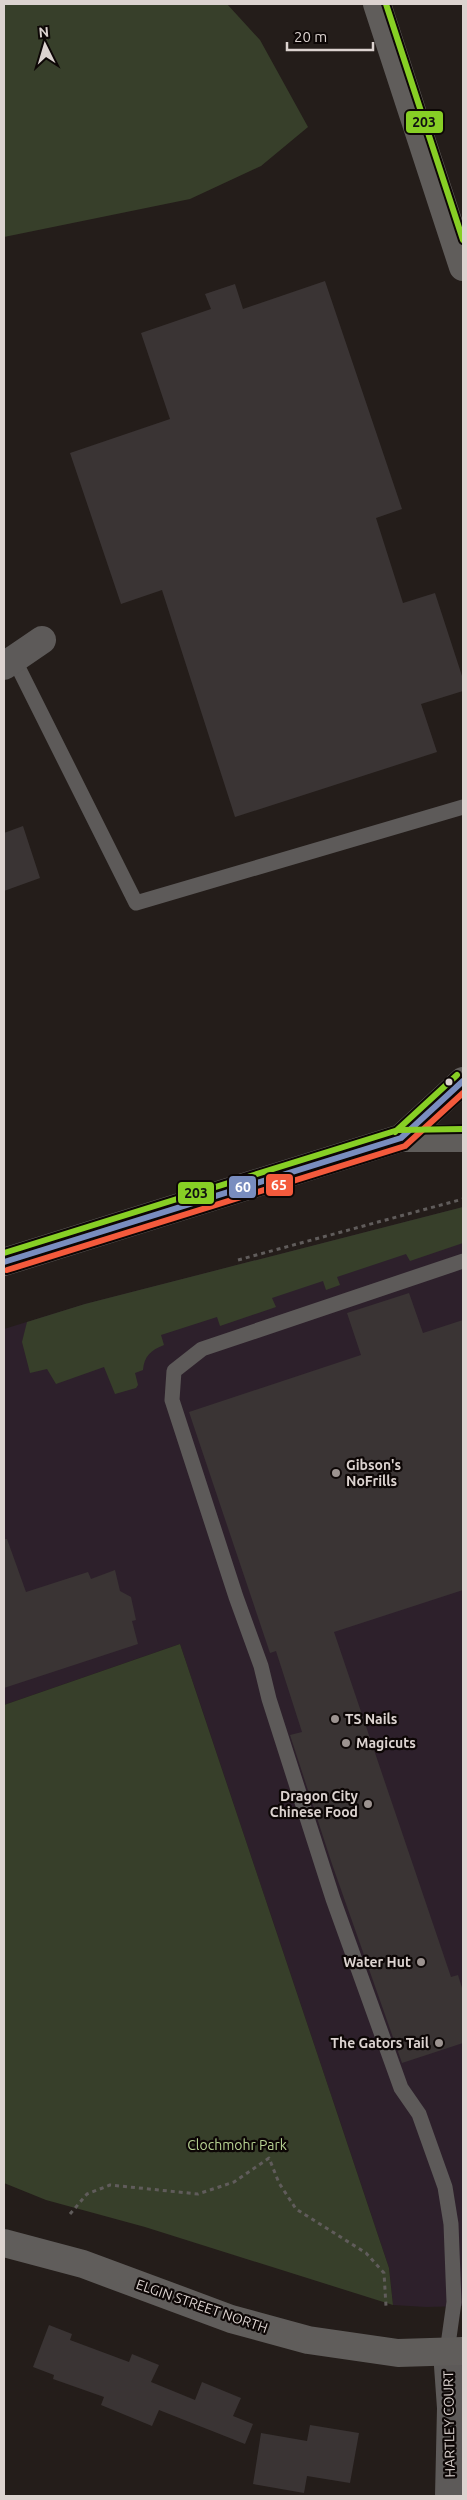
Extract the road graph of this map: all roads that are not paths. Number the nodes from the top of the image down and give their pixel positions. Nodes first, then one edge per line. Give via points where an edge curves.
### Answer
1 (376, 4) edge
2 (463, 267) edge
3 (42, 640) dead end
4 (9, 662) edge
5 (463, 807) edge
6 (463, 1081) edge
7 (401, 1138) junction
8 (463, 1138) edge
9 (463, 1261) edge
10 (4, 1262) edge
11 (4, 2243) edge
12 (455, 2352) edge
13 (449, 2496) edge

1 - 2 main road
3 - 4 street
4 - 5 lane via 136,903
6 - 7 main road
7 - 8 main road
7 - 10 main road
9 - 12 lane via 202,1349 174,1371 172,1400 261,1666 333,1899 401,2088 419,2114 445,2187 451,2224
11 - 12 main road, ELGIN STREET NORTH via 83,2264 231,2319 308,2340 398,2353
12 - 13 street, HARTLEY COURT

